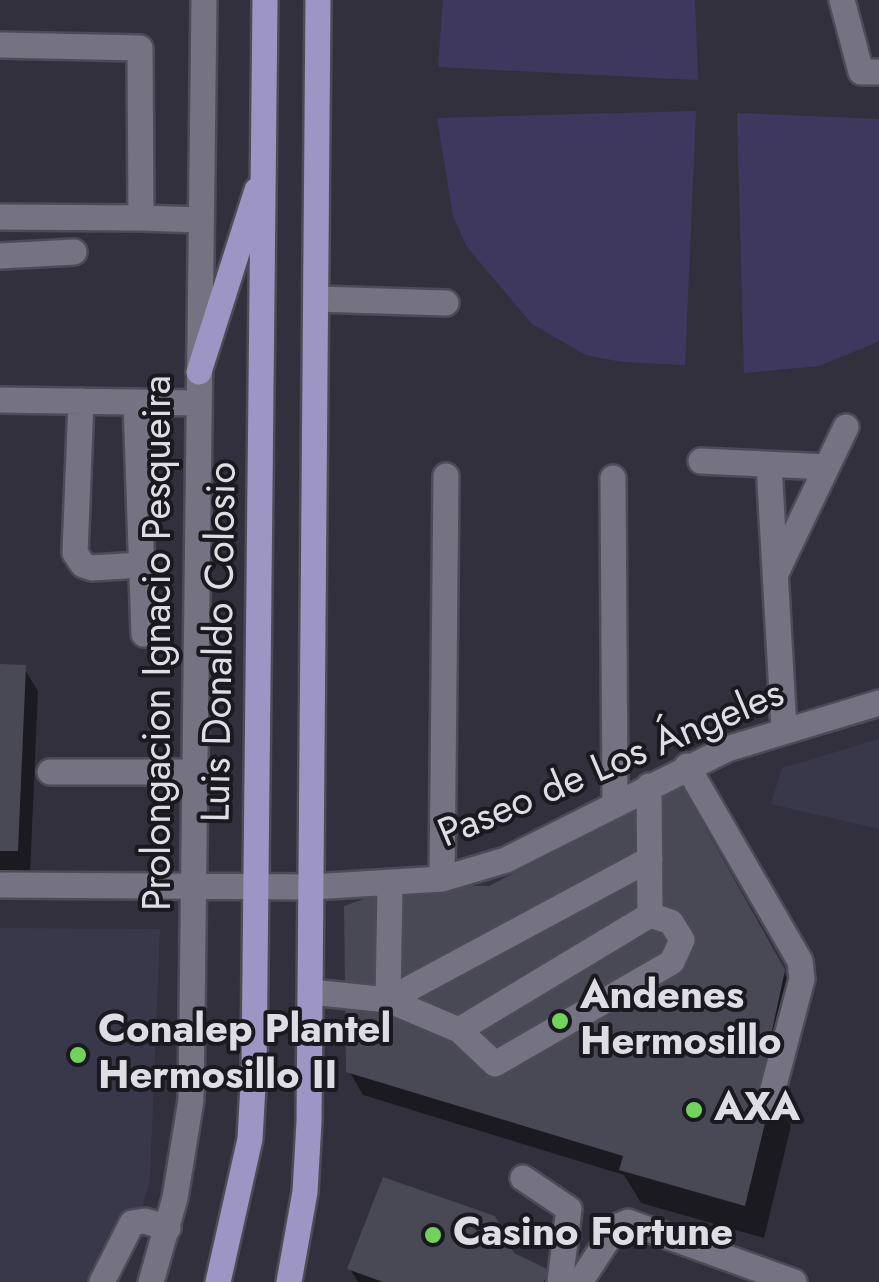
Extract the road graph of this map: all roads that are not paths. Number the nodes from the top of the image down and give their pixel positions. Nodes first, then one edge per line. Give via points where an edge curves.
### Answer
1 (204, 0) edge
2 (265, 0) edge
3 (318, 0) edge
4 (842, 0) edge
5 (0, 45) edge
6 (879, 72) edge
7 (265, 166) junction
8 (0, 216) edge
9 (140, 218) junction
10 (201, 220) junction
11 (74, 252) dead end
12 (0, 256) edge
13 (316, 299) junction
14 (446, 303) dead end
15 (199, 372) junction
16 (0, 400) edge
17 (81, 401) junction
18 (136, 402) junction
19 (199, 403) junction
20 (846, 427) dead end
21 (701, 462) dead end
22 (769, 465) junction
23 (827, 467) junction
24 (446, 476) dead end
25 (613, 478) dead end
26 (141, 566) junction
27 (776, 573) junction
28 (144, 634) dead end
29 (879, 704) edge
30 (784, 730) junction
31 (688, 766) junction
32 (50, 772) dead end
33 (196, 772) junction
34 (649, 786) junction
35 (614, 804) junction
36 (650, 859) junction
37 (442, 879) junction
38 (0, 884) edge
39 (196, 886) junction
40 (257, 886) junction
41 (390, 886) junction
42 (312, 887) junction
43 (650, 916) junction
44 (311, 992) junction
45 (388, 1000) junction
46 (459, 1030) junction
47 (768, 1108) dead end
48 (523, 1178) dead end
49 (168, 1228) junction
50 (295, 1281) edge
51 (102, 1282) edge
52 (151, 1282) edge
53 (218, 1282) edge
54 (560, 1282) edge
55 (580, 1282) edge
56 (794, 1282) edge

1 - 10 street, Prolongacion Ignacio Pesqueira
2 - 7 main road, Luis Donaldo Colosio
3 - 13 main road
4 - 6 street via 861,72
5 - 9 street via 140,48
7 - 15 main road
7 - 40 main road, Luis Donaldo Colosio
8 - 9 street
9 - 10 street
10 - 15 street, Prolongacion Ignacio Pesqueira
11 - 12 street
13 - 14 street
13 - 42 main road
15 - 19 street, Prolongacion Ignacio Pesqueira
16 - 17 street
17 - 18 street
17 - 26 street via 75,552 92,568
18 - 19 street
18 - 26 street
19 - 33 street, Prolongacion Ignacio Pesqueira
20 - 23 street
21 - 22 street
22 - 23 street
22 - 27 street
23 - 27 street
24 - 37 street
25 - 35 street
26 - 28 street
27 - 30 street
29 - 30 street, Paseo de Los Ángeles
30 - 31 street, Paseo de Los Ángeles
31 - 34 street, Paseo de Los Ángeles
31 - 47 street via 800,961 802,980
32 - 33 street
33 - 39 street, Prolongacion Ignacio Pesqueira
34 - 35 street, Paseo de Los Ángeles
34 - 36 street
35 - 37 street, Paseo de Los Ángeles via 506,860
36 - 43 street
36 - 45 street
37 - 41 street, Paseo de Los Ángeles
38 - 39 street, Paseo de Los Ángeles
39 - 40 street, Paseo de Los Ángeles
39 - 49 street, Prolongacion Ignacio Pesqueira via 191,1100
40 - 42 street, Paseo de Los Ángeles
40 - 53 main road, Luis Donaldo Colosio via 250,1139
41 - 42 street, Paseo de Los Ángeles
41 - 45 street
42 - 44 main road
43 - 46 street
43 - 46 street via 671,922 682,940 672,962 496,1064
44 - 45 street
44 - 50 main road via 305,1192
45 - 46 street
48 - 54 street via 570,1209
49 - 51 street via 132,1224
49 - 52 street, Prolongacion Ignacio Pesqueira
55 - 56 street via 616,1227 628,1222

